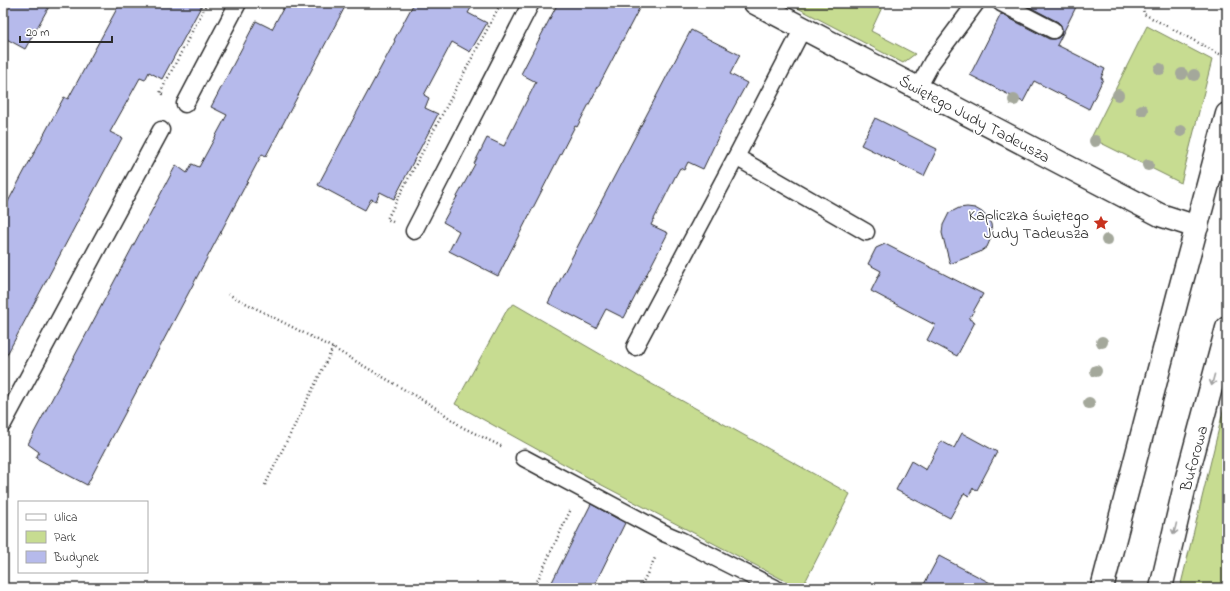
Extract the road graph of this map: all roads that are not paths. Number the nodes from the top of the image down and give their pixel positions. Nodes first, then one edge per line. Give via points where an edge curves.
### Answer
1 (238, 3) edge
2 (531, 3) edge
3 (755, 3) edge
4 (976, 3) edge
5 (1001, 3) edge
6 (803, 28) junction
7 (1054, 30) dead end
8 (918, 88) junction
9 (185, 104) dead end
10 (1227, 114) edge
11 (161, 130) dead end
12 (736, 157) junction
13 (1197, 227) junction
14 (414, 231) dead end
15 (866, 232) dead end
16 (1227, 328) edge
17 (635, 347) dead end
18 (3, 424) edge
19 (524, 458) road end
20 (775, 588) edge
21 (1102, 588) edge
22 (1161, 588) edge

1 - 9 lane
2 - 14 lane
3 - 6 street, Świętego Judy Tadeusza
4 - 8 lane via 932,62
5 - 7 lane
6 - 8 street, Świętego Judy Tadeusza
6 - 12 lane
8 - 13 street, Świętego Judy Tadeusza via 1160,215
10 - 13 street
11 - 18 lane
12 - 15 lane
12 - 17 lane
13 - 21 street
16 -> 22 street, Buforowa via 1187,477
19 - 20 lane via 666,534

